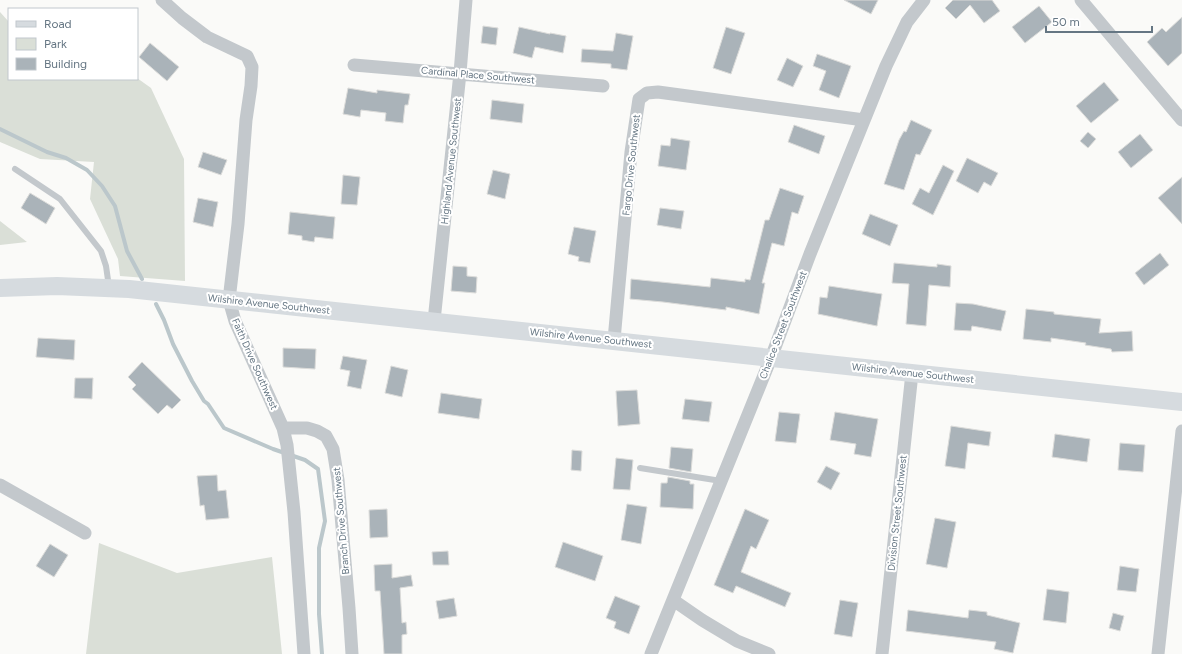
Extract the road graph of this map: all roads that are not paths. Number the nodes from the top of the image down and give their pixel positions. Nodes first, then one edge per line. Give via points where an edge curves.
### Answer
1 (162, 0) edge
2 (466, 0) edge
3 (924, 0) edge
4 (1081, 0) edge
5 (354, 65) dead end
6 (460, 73) junction
7 (603, 86) dead end
8 (1180, 112) edge
9 (864, 120) junction
10 (15, 169) dead end
11 (0, 288) edge
12 (110, 288) junction
13 (229, 300) junction
14 (434, 321) junction
15 (614, 340) junction
16 (771, 358) junction
17 (912, 373) junction
18 (1182, 402) edge
19 (283, 428) junction
20 (1182, 431) edge
21 (640, 468) dead end
22 (721, 481) junction
23 (0, 485) edge
24 (86, 533) dead end
25 (673, 600) junction
26 (304, 654) edge
27 (352, 654) edge
28 (651, 654) edge
29 (769, 654) edge
30 (882, 654) edge
31 (1158, 654) edge

1 - 13 street, Faith Drive Southwest via 207,37 247,56 252,67
2 - 6 street, Highland Avenue Southwest
3 - 9 street, Chalice Street Southwest via 907,22
4 - 8 street
5 - 6 street, Cardinal Place Southwest
6 - 7 street, Cardinal Place Southwest
6 - 14 street, Highland Avenue Southwest
9 - 15 street, Fargo Drive Southwest via 658,92 647,93 639,100 631,152
9 - 16 street, Chalice Street Southwest
10 - 12 lane via 60,199 101,251
11 - 12 street, Wilshire Avenue Southwest
12 - 13 street, Wilshire Avenue Southwest
13 - 14 street, Wilshire Avenue Southwest
13 - 19 street, Faith Drive Southwest via 235,321
14 - 15 street, Wilshire Avenue Southwest
15 - 16 street, Wilshire Avenue Southwest
16 - 17 street, Wilshire Avenue Southwest
16 - 22 street, Chalice Street Southwest
17 - 18 street, Wilshire Avenue Southwest
17 - 30 street, Division Street Southwest
19 - 26 street, Faith Drive Southwest via 288,445
19 - 27 street, Branch Drive Southwest via 307,428 317,431 326,436 333,449 338,480
20 - 31 street
21 - 22 lane
22 - 25 street, Chalice Street Southwest
23 - 24 street
25 - 28 street, Chalice Street Southwest
25 - 29 street via 737,641

